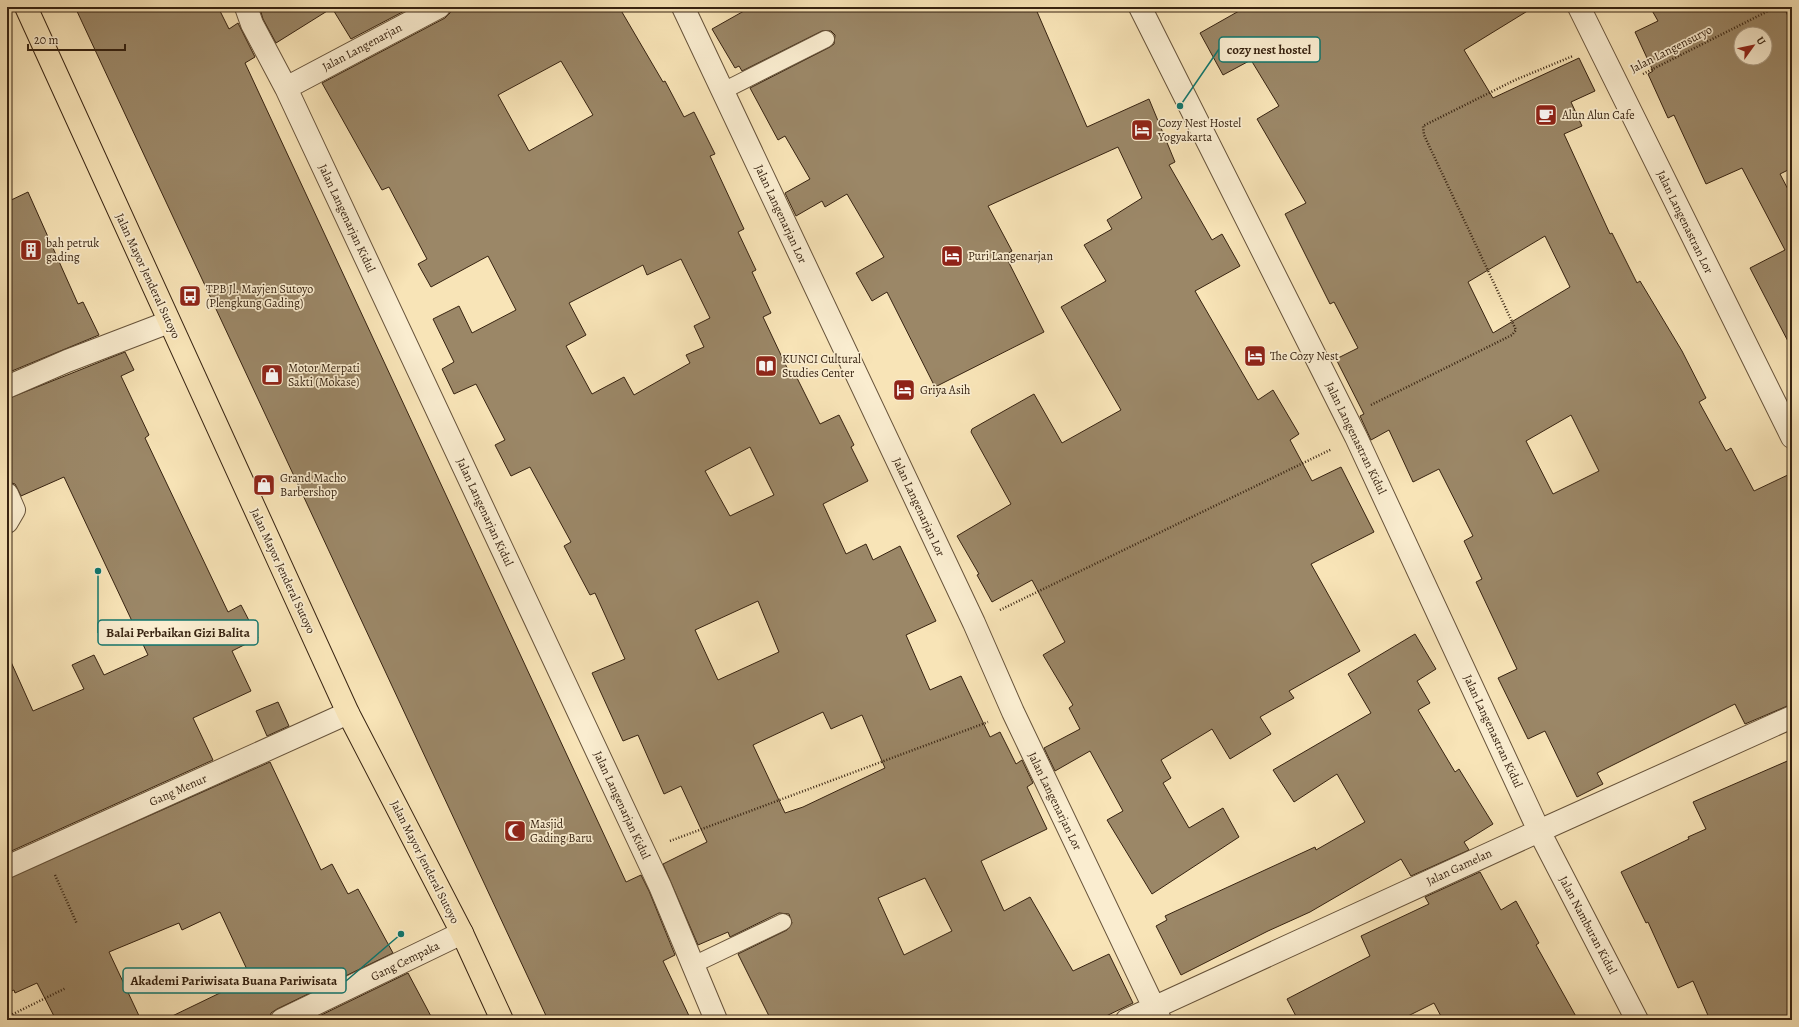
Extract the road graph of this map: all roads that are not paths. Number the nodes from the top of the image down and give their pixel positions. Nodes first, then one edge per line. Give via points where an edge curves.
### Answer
1 (26, 7) edge
2 (246, 7) edge
3 (439, 7) edge
4 (683, 7) edge
5 (1140, 7) edge
6 (1579, 7) edge
7 (826, 39) dead end
8 (286, 88) junction
9 (723, 90) junction
10 (169, 322) junction
11 (7, 388) edge
12 (1792, 437) edge
13 (7, 494) edge
14 (7, 522) edge
15 (348, 713) junction
16 (1792, 717) edge
17 (1538, 831) junction
18 (7, 867) edge
19 (783, 922) dead end
20 (462, 933) junction
21 (693, 965) junction
22 (1157, 1014) edge
23 (282, 1020) edge
24 (502, 1020) edge
25 (716, 1020) edge
26 (1127, 1020) edge
27 (1637, 1020) edge

1 - 10 main road, Jalan Mayor Jenderal Sutoyo
2 - 8 street, Jalan Langenarjan Kidul via 252,24
3 - 8 street, Jalan Langenarjan
4 - 9 street, Jalan Langenarjan Lor
5 - 17 street, Jalan Langenastran Kidul via 1347,417
6 - 12 street, Jalan Langenastran Lor
7 - 9 lane
8 - 21 street, Jalan Langenarjan Kidul via 660,886
9 - 22 street, Jalan Langenarjan Lor
10 - 11 street via 67,361
10 - 15 main road, Jalan Mayor Jenderal Sutoyo
13 - 14 street via 14,510
15 - 18 street, Gang Menur
15 - 20 main road, Jalan Mayor Jenderal Sutoyo
16 - 17 street, Jalan Gamelan
17 - 22 street, Jalan Gamelan
17 - 27 street, Jalan Namburan Kidul
19 - 21 lane
20 - 23 street, Gang Cempaka
20 - 24 main road, Jalan Mayor Jenderal Sutoyo
21 - 25 street, Jalan Langenarjan Kidul
22 - 26 street, Jalan Gamelan

